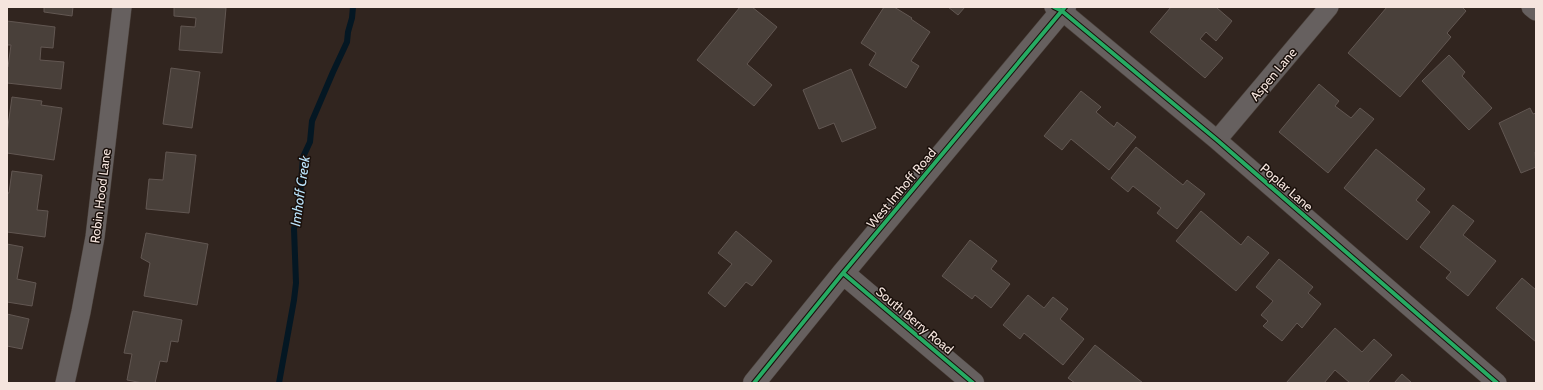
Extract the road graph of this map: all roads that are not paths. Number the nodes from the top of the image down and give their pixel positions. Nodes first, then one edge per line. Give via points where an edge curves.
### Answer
1 (122, 7) edge
2 (1329, 7) edge
3 (1531, 7) edge
4 (1060, 8) edge
5 (1536, 11) edge
6 (1217, 140) junction
7 (843, 273) junction
8 (65, 383) edge
9 (754, 383) edge
10 (973, 383) edge
11 (1497, 383) edge

1 - 8 street, Robin Hood Lane via 95,237
2 - 6 street, Aspen Lane
3 - 5 street
4 - 6 street, Poplar Lane
4 - 7 street, West Imhoff Road
6 - 11 street, Poplar Lane
7 - 9 street, West Imhoff Road
7 - 10 street, South Berry Road

